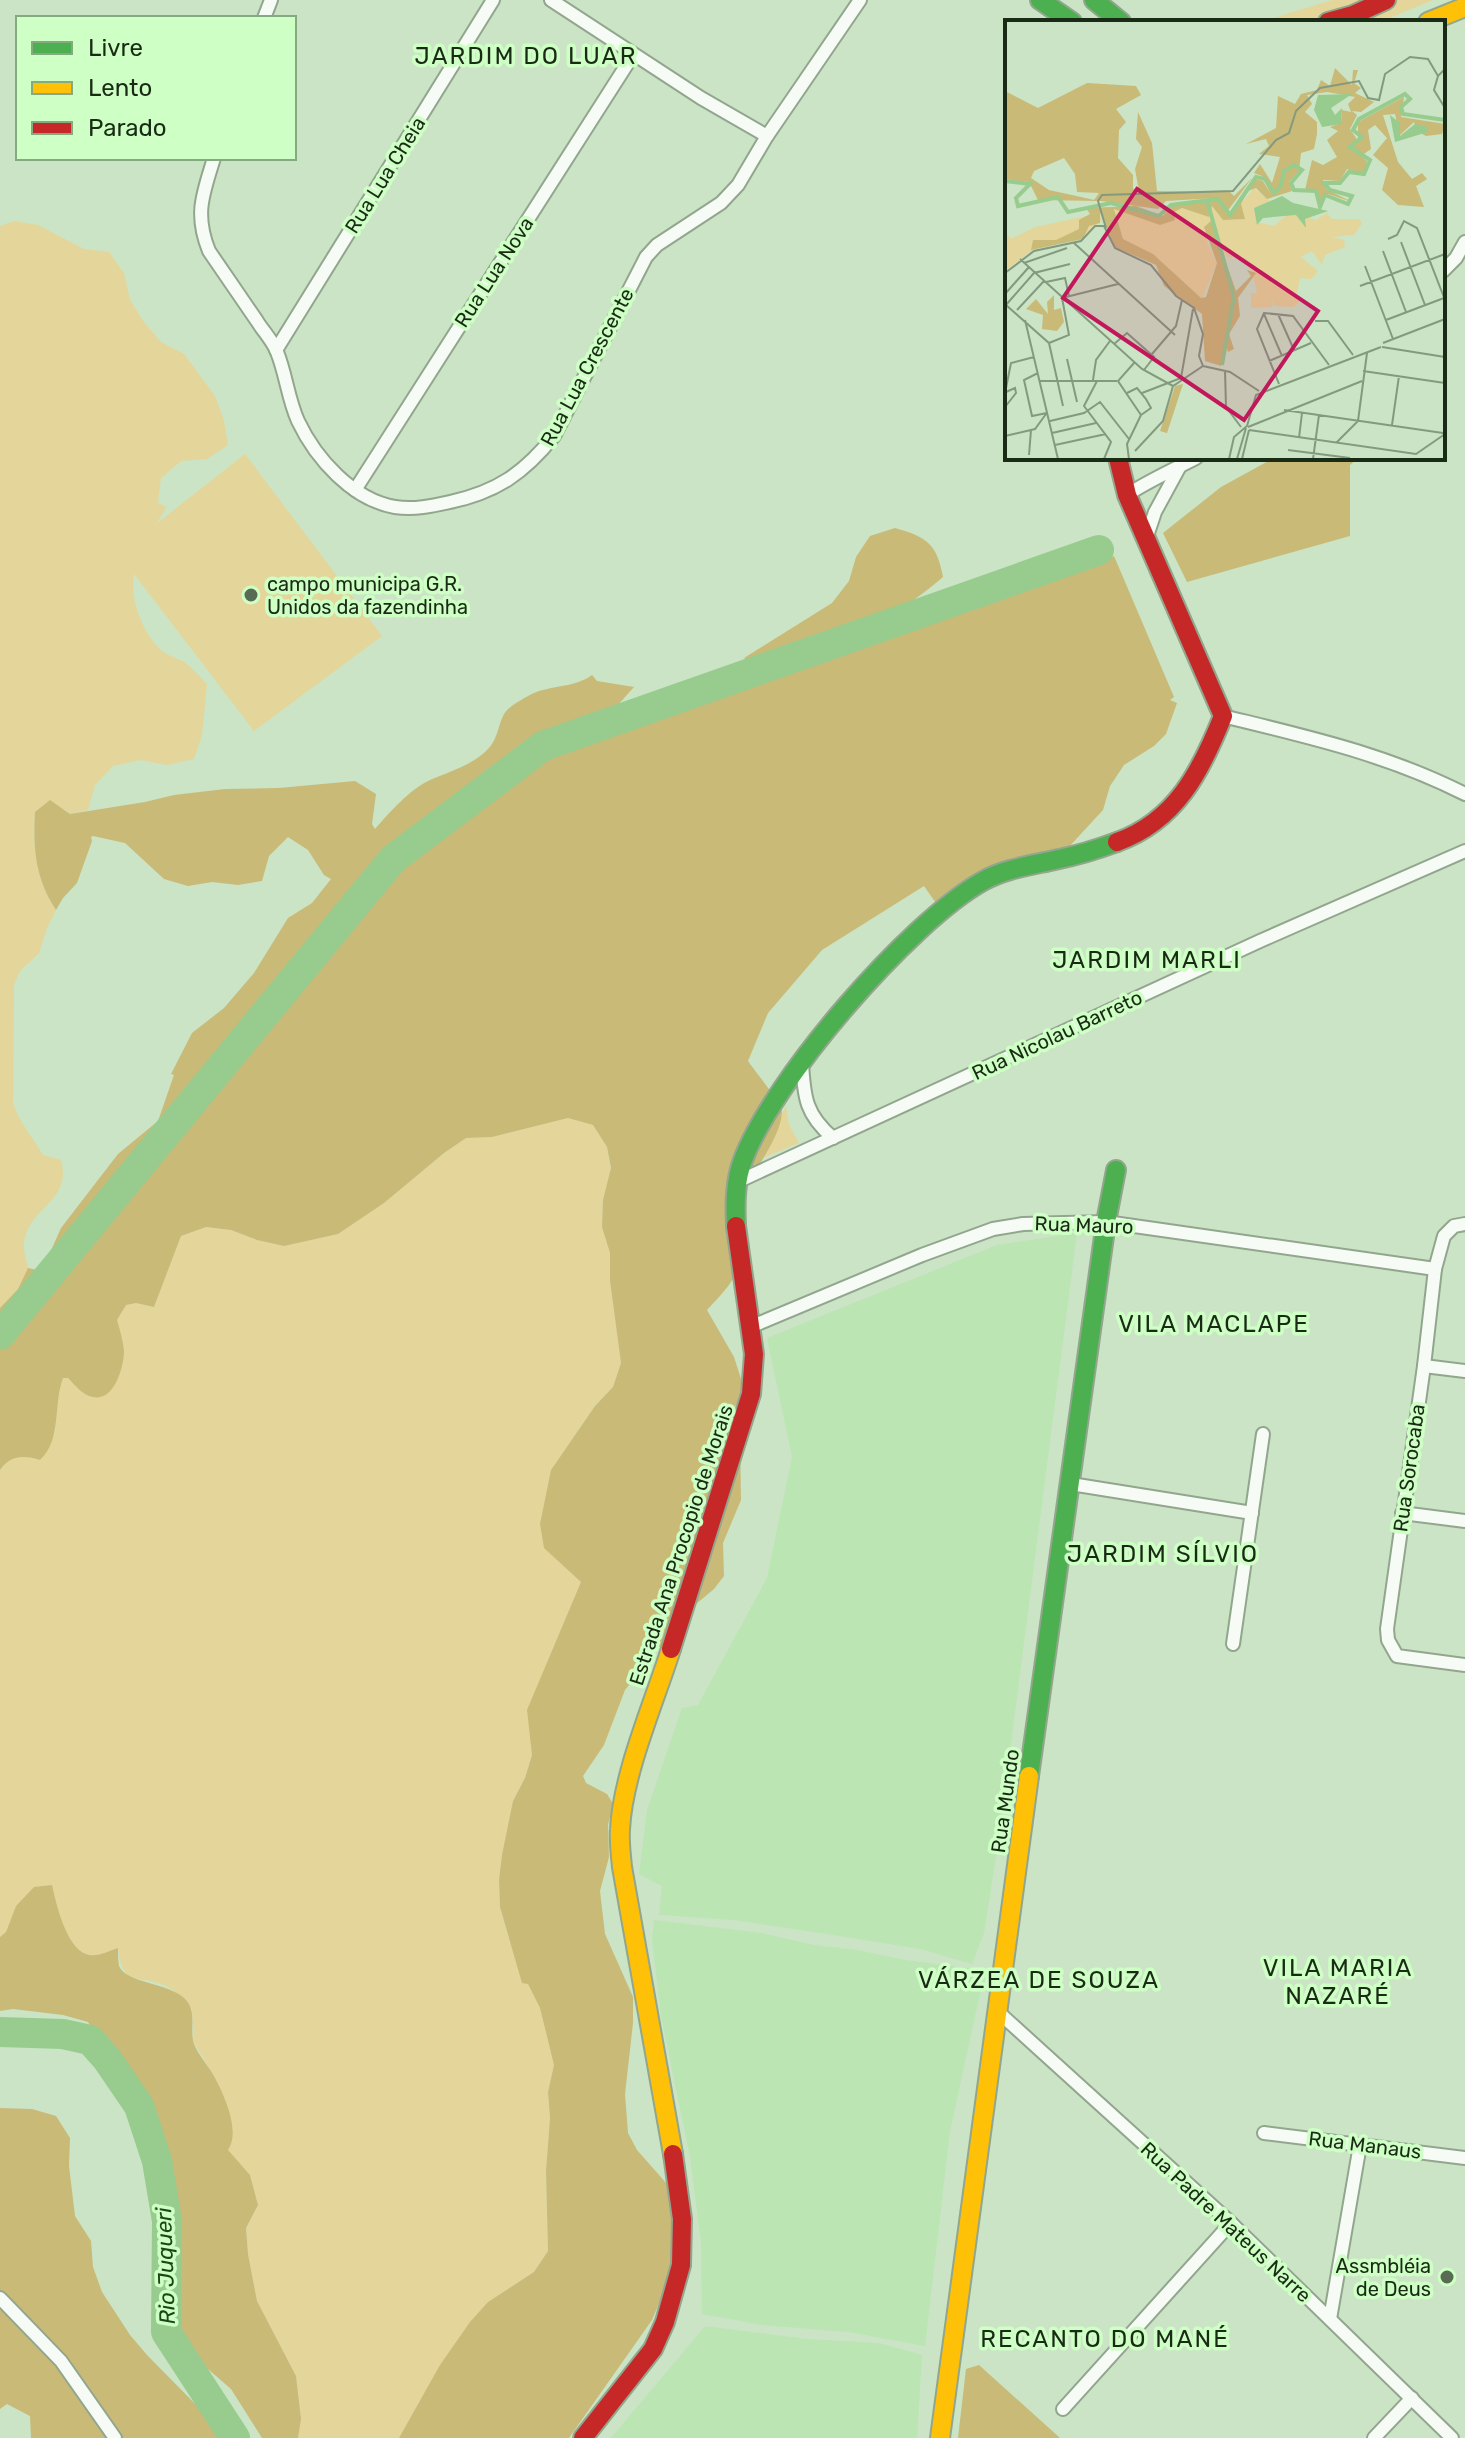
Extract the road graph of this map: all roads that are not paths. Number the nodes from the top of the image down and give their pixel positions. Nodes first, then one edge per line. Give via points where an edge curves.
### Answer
1 (493, 0) edge
2 (551, 0) edge
3 (860, 0) edge
4 (1040, 0) edge
5 (1094, 0) edge
6 (1386, 0) edge
7 (1465, 7) edge
8 (1069, 20) edge
9 (1119, 20) edge
10 (1335, 20) edge
11 (1433, 20) edge
12 (633, 55) junction
13 (767, 136) junction
14 (213, 160) edge
15 (1465, 242) edge
16 (1445, 269) edge
17 (276, 350) junction
18 (1118, 460) edge
19 (1193, 460) edge
20 (1179, 468) junction
21 (355, 490) junction
22 (1127, 495) junction
23 (1146, 539) junction
24 (1223, 716) junction
25 (1465, 794) edge
26 (1465, 851) edge
27 (802, 1063) junction
28 (833, 1138) junction
29 (1116, 1170) dead end
30 (737, 1182) junction
31 (1106, 1222) junction
32 (1465, 1224) edge
33 (1435, 1269) junction
34 (750, 1327) junction
35 (1424, 1366) junction
36 (1465, 1371) edge
37 (1263, 1434) dead end
38 (1071, 1484) junction
39 (1252, 1513) junction
40 (1402, 1513) junction
41 (1465, 1521) edge
42 (1233, 1644) dead end
43 (1465, 1665) edge
44 (996, 2010) junction
45 (1264, 2133) dead end
46 (1360, 2145) junction
47 (1465, 2158) edge
48 (1231, 2223) junction
49 (0, 2298) edge
50 (1330, 2319) junction
51 (1412, 2398) junction
52 (1063, 2409) dead end
53 (115, 2438) edge
54 (583, 2438) edge
55 (940, 2438) edge
56 (1374, 2438) edge
57 (1452, 2438) edge

1 - 17 street, Rua Lua Cheia
2 - 12 street
3 - 13 street, Rua Lua Crescente
4 - 8 street
5 - 9 street
6 - 10 street
7 - 11 street
12 - 13 street
12 - 21 street, Rua Lua Nova
13 - 21 street, Rua Lua Crescente via 721,203 646,257 554,436 522,470 486,493 431,506 394,507
14 - 17 street, Rua Lua Crescente via 201,205 203,235
15 - 16 street
17 - 21 street, Rua Lua Crescente via 299,422 329,467
18 - 22 street
19 - 20 street
20 - 22 street
20 - 23 street
22 - 23 street
23 - 24 street
24 - 25 street via 1360,750
24 - 27 street, Estrada Ana Procopio de Morais via 1194,783 1155,824 1089,853 1003,873 960,896 879,973
26 - 28 street, Rua Nicolau Barreto
27 - 28 street via 808,1109
27 - 30 street, Estrada Ana Procopio de Morais via 753,1135
28 - 30 street, Rua Nicolau Barreto
29 - 31 street, Rua Mundo
30 - 34 street, Estrada Ana Procopio de Morais via 738,1252
31 - 33 street, Rua Mauro
31 - 34 street, Rua Mauro via 993,1229
31 - 38 street, Rua Mundo
32 - 33 street, Rua Sorocaba via 1444,1236
33 - 35 street, Rua Sorocaba
34 - 54 street, Estrada Ana Procopio de Morais via 754,1353 749,1408 635,1760 620,1830 630,1920 674,2158 682,2219 681,2265 653,2349
35 - 36 street
35 - 40 street, Rua Sorocaba
37 - 39 street
38 - 39 street
38 - 44 street, Rua Mundo
39 - 42 street
40 - 41 street
40 - 43 street, Rua Sorocaba via 1388,1640 1397,1656
44 - 48 street, Rua Padre Mateus Narre
44 - 55 street, Rua Mundo
45 - 46 street, Rua Manaus
46 - 47 street, Rua Manaus
46 - 50 street
48 - 50 street, Rua Padre Mateus Narre
48 - 52 street
49 - 53 street via 61,2361
50 - 51 street, Rua Padre Mateus Narre
51 - 56 street
51 - 57 street, Rua Padre Mateus Narre

